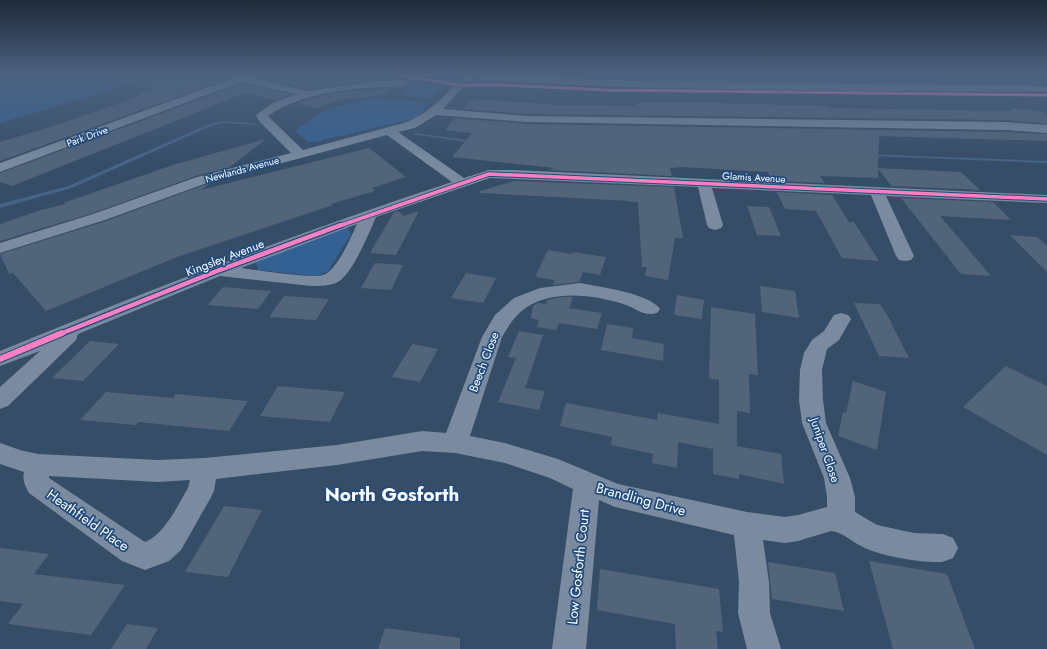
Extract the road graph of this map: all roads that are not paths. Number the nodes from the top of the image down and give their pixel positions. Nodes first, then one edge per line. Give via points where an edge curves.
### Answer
1 (173, 104) edge
2 (279, 104) edge
3 (442, 104) edge
4 (435, 112) junction
5 (1047, 129) edge
6 (389, 131) junction
7 (300, 154) junction
8 (0, 168) edge
9 (461, 182) junction
10 (704, 184) junction
11 (876, 191) junction
12 (1031, 199) junction
13 (1047, 199) edge
14 (1047, 213) edge
15 (370, 214) junction
16 (716, 225) dead end
17 (0, 248) edge
18 (905, 256) dead end
19 (217, 271) junction
20 (650, 308) dead end
21 (841, 319) dead end
22 (79, 326) junction
23 (0, 359) edge
24 (0, 400) edge
25 (455, 443) junction
26 (0, 454) edge
27 (38, 465) junction
28 (205, 469) junction
29 (587, 484) junction
30 (841, 519) junction
31 (747, 525) junction
32 (943, 548) dead end
33 (569, 649) edge
34 (764, 649) edge

1 - 8 street, Park Drive
2 - 7 street via 262,115 263,119
3 - 4 street, Newlands Avenue
4 - 5 street via 571,120 1006,126
4 - 6 street, Newlands Avenue via 422,121
6 - 7 street, Newlands Avenue
6 - 9 street
7 - 17 street, Newlands Avenue via 202,180 99,217
9 - 10 street, Glamis Avenue via 489,174 513,174
9 - 15 street, Kingsley Avenue
10 - 11 street, Glamis Avenue
10 - 16 street
11 - 12 street, Glamis Avenue
11 - 18 street
12 - 13 street, Glamis Avenue
12 - 14 street
15 - 19 street, Kingsley Avenue
15 - 19 street via 341,270 330,280 308,281
19 - 22 street, Kingsley Avenue
20 - 25 street, Beech Close via 614,294 580,289 547,292 521,302 502,320 492,337
21 - 30 street, Juniper Close via 832,335 819,345 814,353 811,400 814,423 837,478 841,497
22 - 23 street, Kingsley Avenue
22 - 24 street
25 - 28 street, Brandling Drive via 422,441 338,455
25 - 29 street, Brandling Drive via 505,453 558,470
26 - 27 street
27 - 28 street via 158,471
27 - 28 street, Heathfield Place via 38,485 132,551 145,556 159,551 170,541 201,490
29 - 31 street, Brandling Drive via 615,495
29 - 33 street, Low Gosforth Court
30 - 31 street, Brandling Drive via 831,518 785,530
30 - 32 street via 872,537 914,547
31 - 34 street via 754,582 754,613

